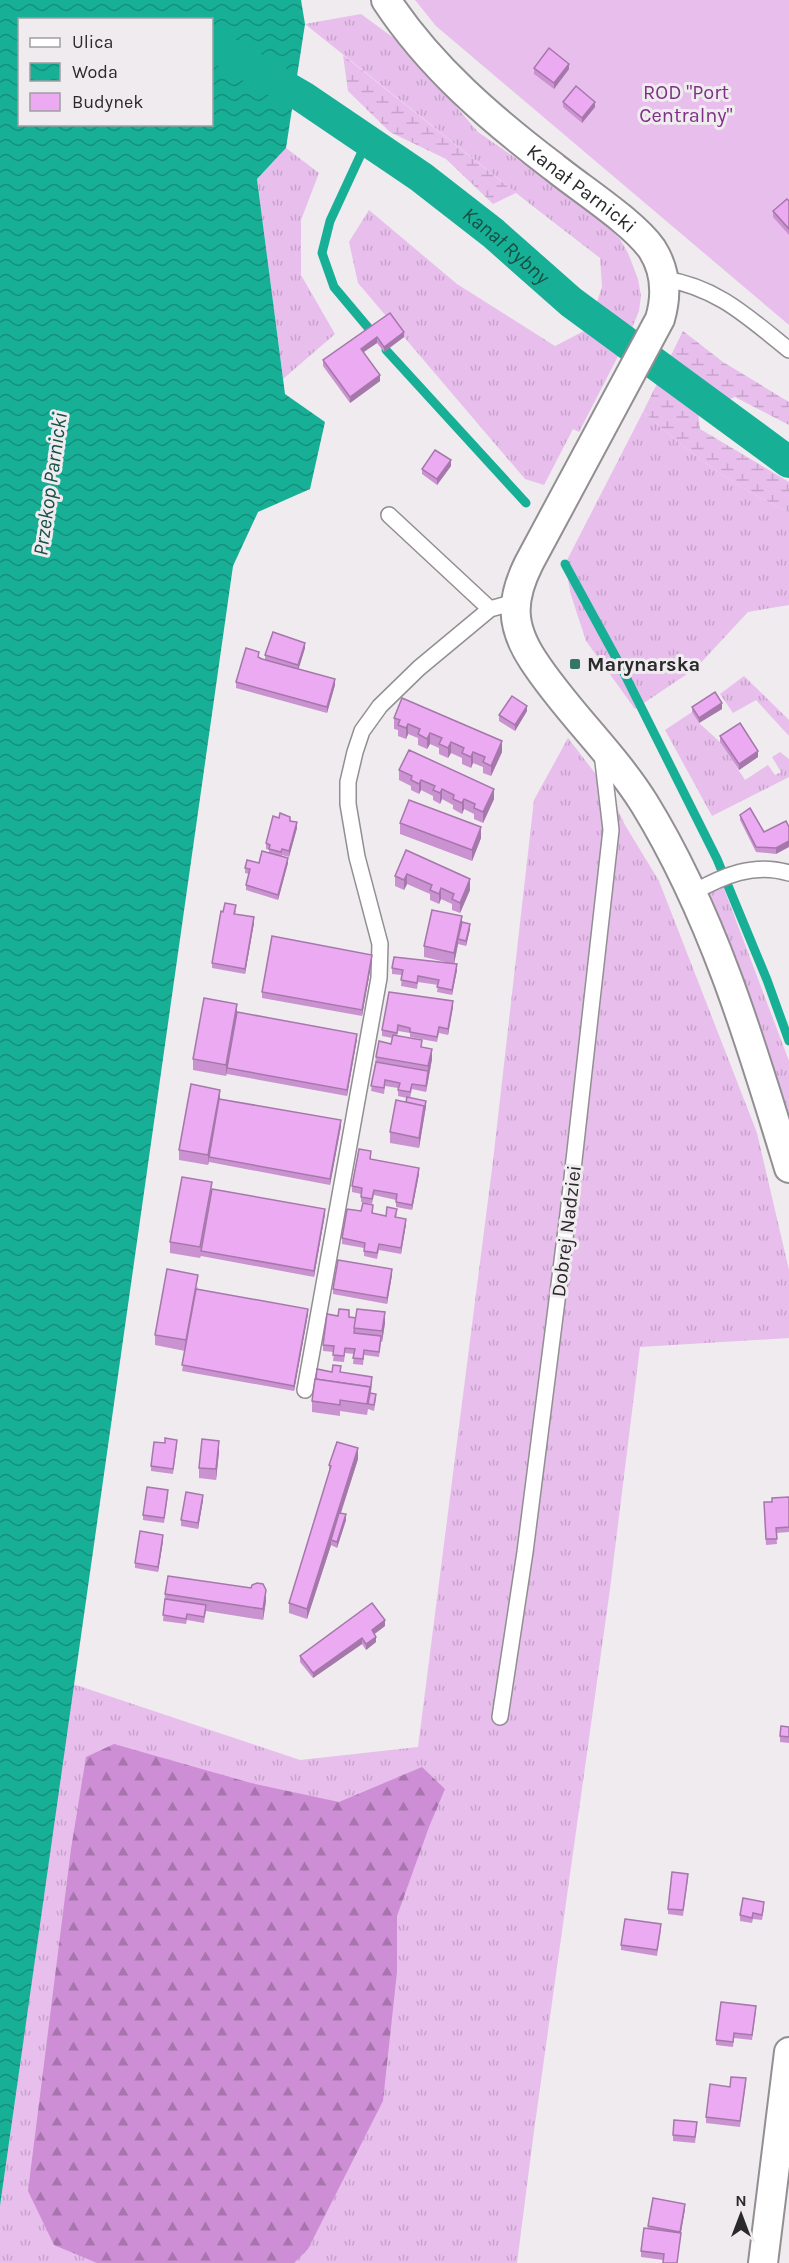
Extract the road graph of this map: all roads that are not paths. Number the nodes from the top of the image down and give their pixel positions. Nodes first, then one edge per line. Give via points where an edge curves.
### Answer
1 (386, 0) edge
2 (664, 279) junction
3 (789, 350) edge
4 (389, 515) dead end
5 (502, 606) junction
6 (601, 744) junction
7 (789, 873) edge
8 (699, 889) junction
9 (789, 1168) edge
10 (305, 1390) dead end
11 (500, 1717) dead end
12 (789, 2052) edge
13 (763, 2263) edge

1 - 2 street, Kanał Parnicki via 417,43 461,89 525,146 641,236 660,264
2 - 3 lane via 711,292 739,309
2 - 5 street via 664,304 653,333 525,571
4 - 5 lane
5 - 6 street via 545,678
5 - 10 lane via 412,674 380,706 362,731 355,752 348,782 351,831 380,944 380,978
6 - 8 street
6 - 11 lane, Dobrej Nadziei via 611,830 565,1237
7 - 8 lane via 764,868 740,871
8 - 9 street
12 - 13 street

